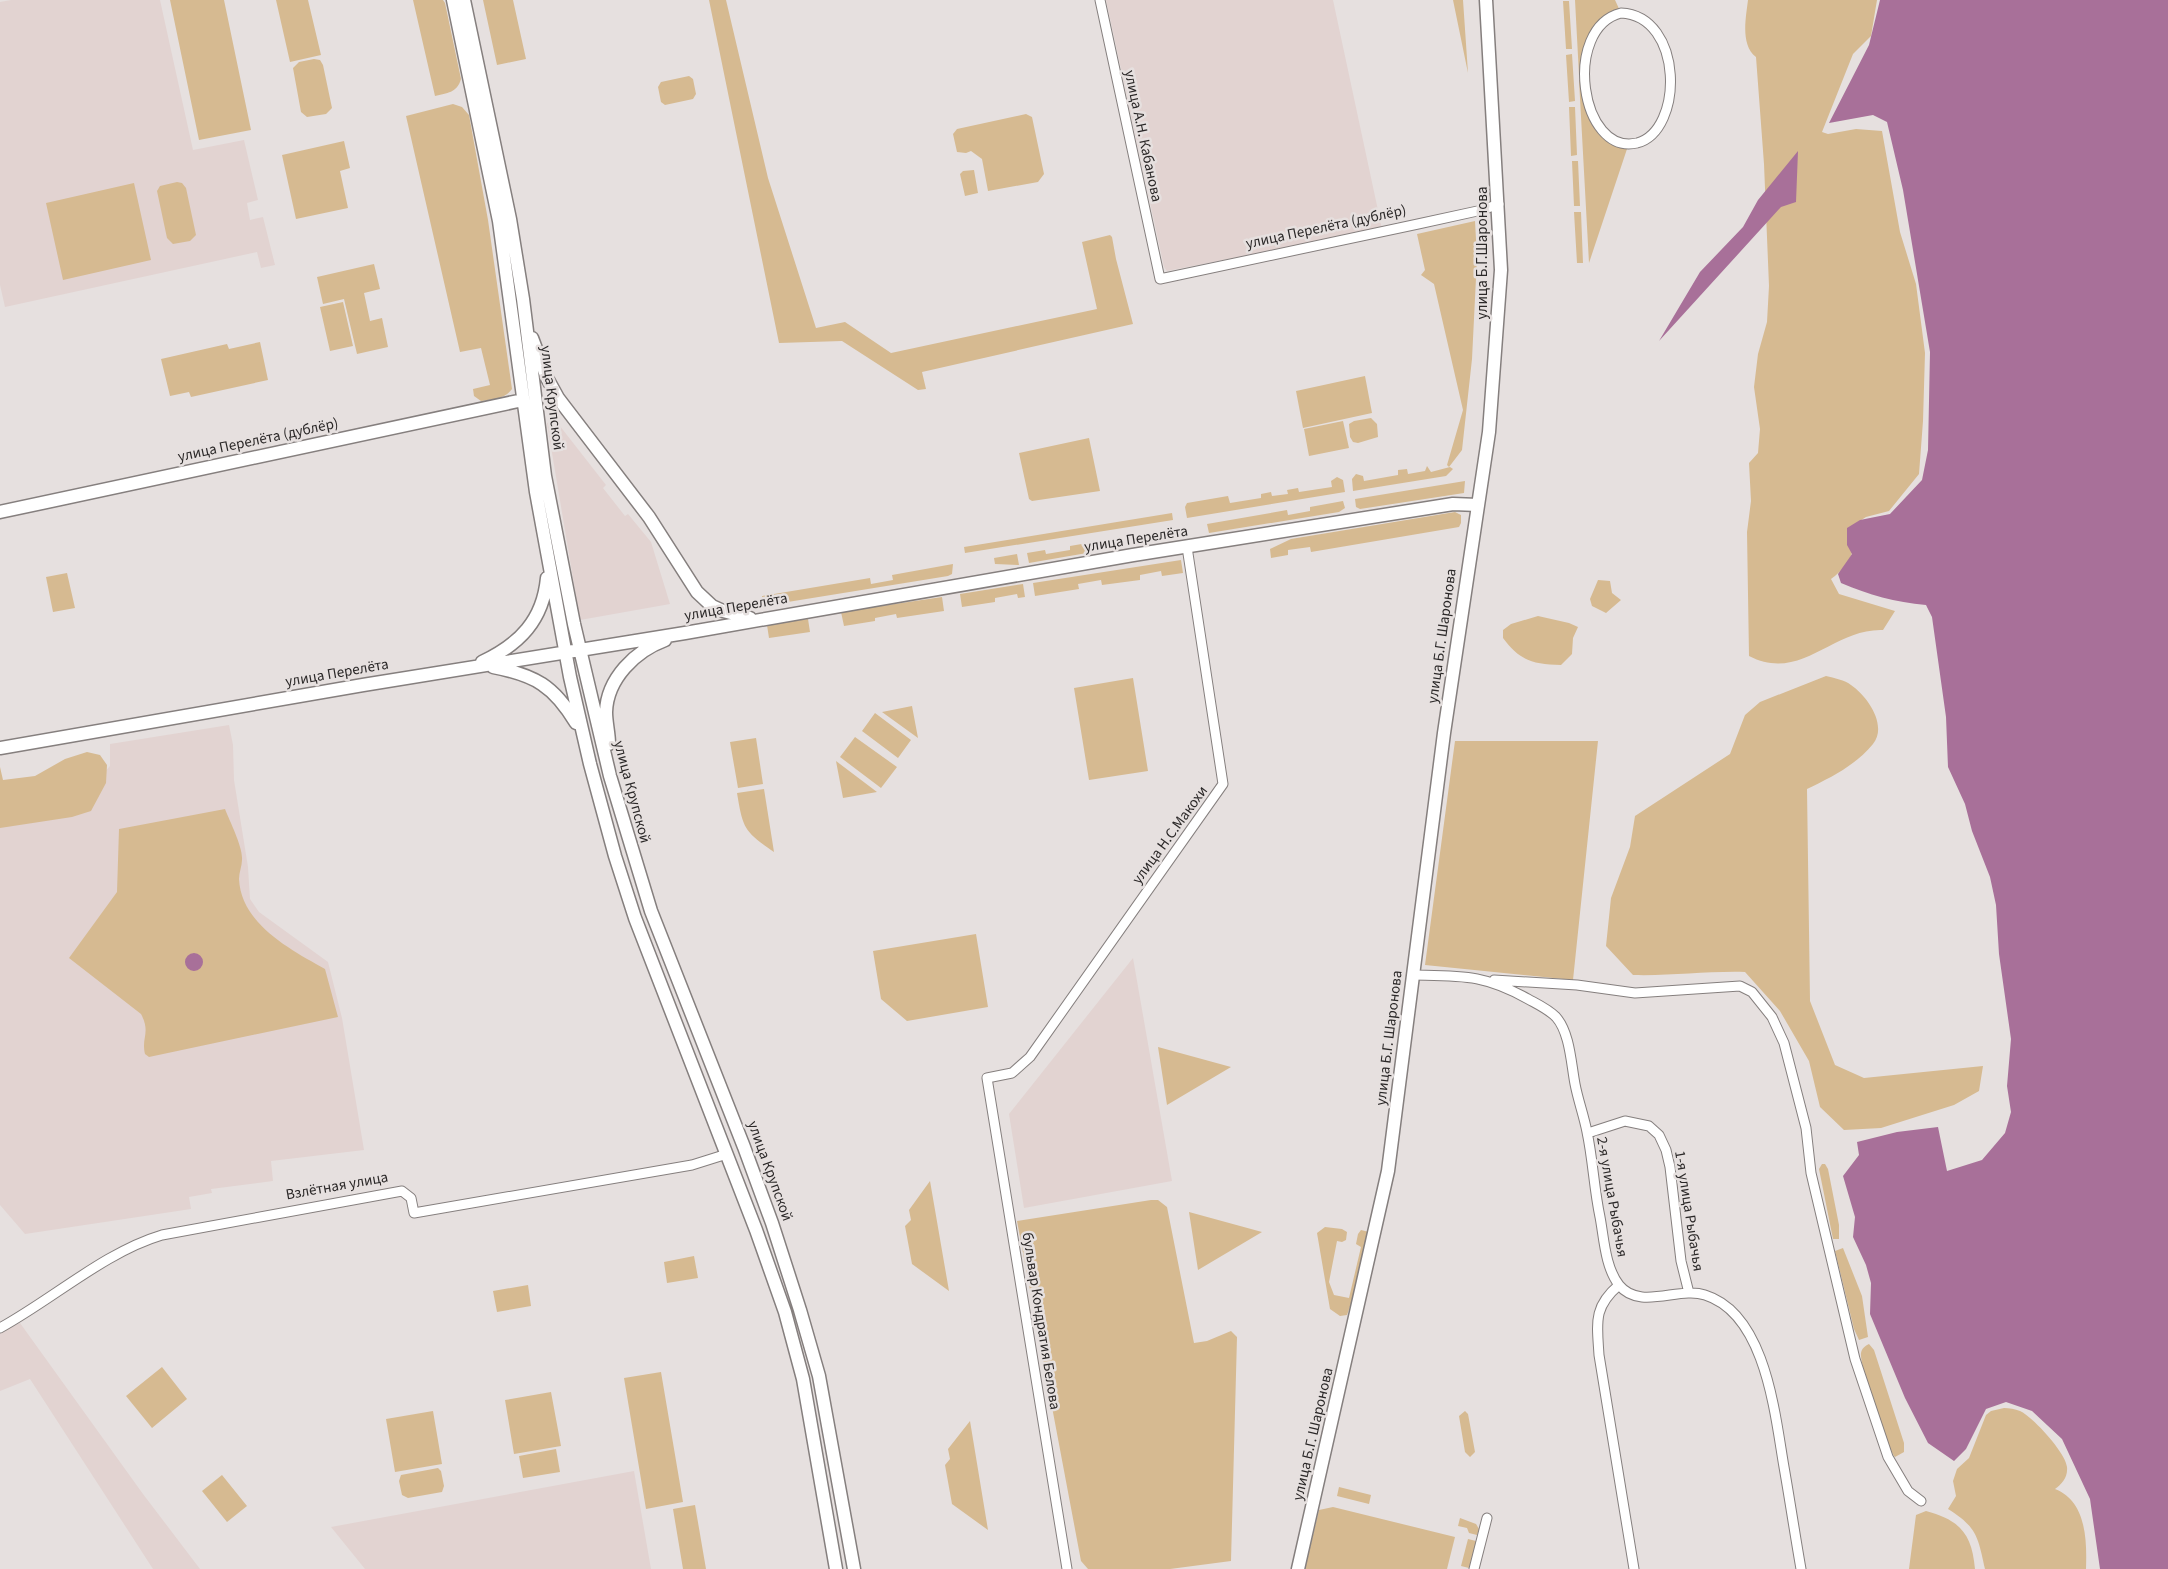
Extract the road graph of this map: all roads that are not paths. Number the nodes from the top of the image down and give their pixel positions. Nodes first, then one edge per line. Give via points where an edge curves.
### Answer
1 (453, 0) edge
2 (464, 0) edge
3 (1100, 0) edge
4 (1486, 0) edge
5 (1629, 143) joint
6 (1499, 204) junction
7 (1160, 279) joint
8 (523, 299) junction
9 (523, 400) junction
10 (1478, 505) junction
11 (0, 512) edge
12 (1187, 548) junction
13 (549, 563) junction
14 (758, 620) junction
15 (685, 633) junction
16 (582, 649) junction
17 (566, 652) junction
18 (473, 666) junction
19 (582, 732) junction
20 (0, 748) edge
21 (610, 776) junction
22 (1413, 975) junction
23 (1486, 979) junction
24 (987, 1078) joint
25 (1588, 1133) junction
26 (744, 1147) junction
27 (726, 1154) junction
28 (1619, 1285) junction
29 (1689, 1292) junction
30 (0, 1316) edge
31 (4, 1326) edge
32 (1921, 1501) dead end
33 (1486, 1518) dead end
34 (836, 1569) edge
35 (854, 1569) edge
36 (1067, 1569) edge
37 (1298, 1569) edge
38 (1474, 1569) edge
39 (1634, 1569) edge
40 (1801, 1569) edge

1 - 9 main road, улица Крупской via 500,221
2 - 8 main road, улица Крупской via 503,182
3 - 7 street, улица А.Н. Кабанова
4 - 6 main road, улица Б.Г.Шаронова
5 - 5 street via 1618,141 1603,130 1592,113 1584,80 1591,39 1601,24 1621,13 1635,15 1651,24 1662,41 1670,72 1670,94 1661,121 1645,139
6 - 7 street, улица Перелёта (дублёр)
6 - 10 main road, улица Б.Г.Шаронова via 1499,320 1489,432
8 - 14 main road via 534,346 558,398 648,517 685,576 712,606
8 - 16 main road, улица Крупской via 545,476 574,624
9 - 11 main road, улица Перелёта (дублёр)
9 - 13 main road, улица Крупской
10 - 12 main road, улица Перелёта via 1452,504
10 - 22 main road, улица Б.Г. Шаронова
12 - 14 main road, улица Перелёта via 1132,554
12 - 24 street, улица Н.С.Макохи via 1223,784 1030,1057 1012,1073
13 - 17 main road, улица Крупской
13 - 18 main road via 546,596 534,622 506,648
14 - 15 main road, улица Перелёта
15 - 16 main road, улица Перелёта
15 - 21 main road via 642,652 616,678 606,712
16 - 17 main road, улица Перелёта
16 - 21 main road, улица Крупской
17 - 18 main road, улица Перелёта
17 - 19 main road, улица Крупской
18 - 19 main road via 512,671 547,686 564,702
18 - 20 main road, улица Перелёта
19 - 27 main road, улица Крупской via 603,816 635,918
21 - 26 main road, улица Крупской via 651,911
22 - 23 street
22 - 37 main road, улица Б.Г. Шаронова via 1384,1198
23 - 25 street, 2-я улица Рыбачья via 1556,1017 1564,1030
23 - 32 street via 1636,992 1740,986 1752,992 1772,1017 1784,1043 1806,1128 1811,1174 1855,1359 1888,1457 1908,1491
24 - 36 street, бульвар Кондратия Белова
25 - 28 street, 2-я улица Рыбачья via 1598,1206 1611,1269
25 - 29 street, 1-я улица Рыбачья via 1630,1121 1649,1126 1659,1135 1670,1167 1681,1261
26 - 27 main road, Взлётная улица
26 - 35 main road, улица Крупской via 772,1223 819,1376
27 - 31 street, Взлётная улица via 692,1166 414,1213 411,1198 402,1191 162,1235 116,1256
27 - 34 main road, улица Крупской via 756,1230 803,1379
28 - 29 street via 1634,1296
28 - 39 street via 1599,1308 1598,1355
29 - 40 street, 1-я улица Рыбачья via 1705,1294 1733,1312 1757,1349 1774,1406
30 - 31 street
33 - 38 street

